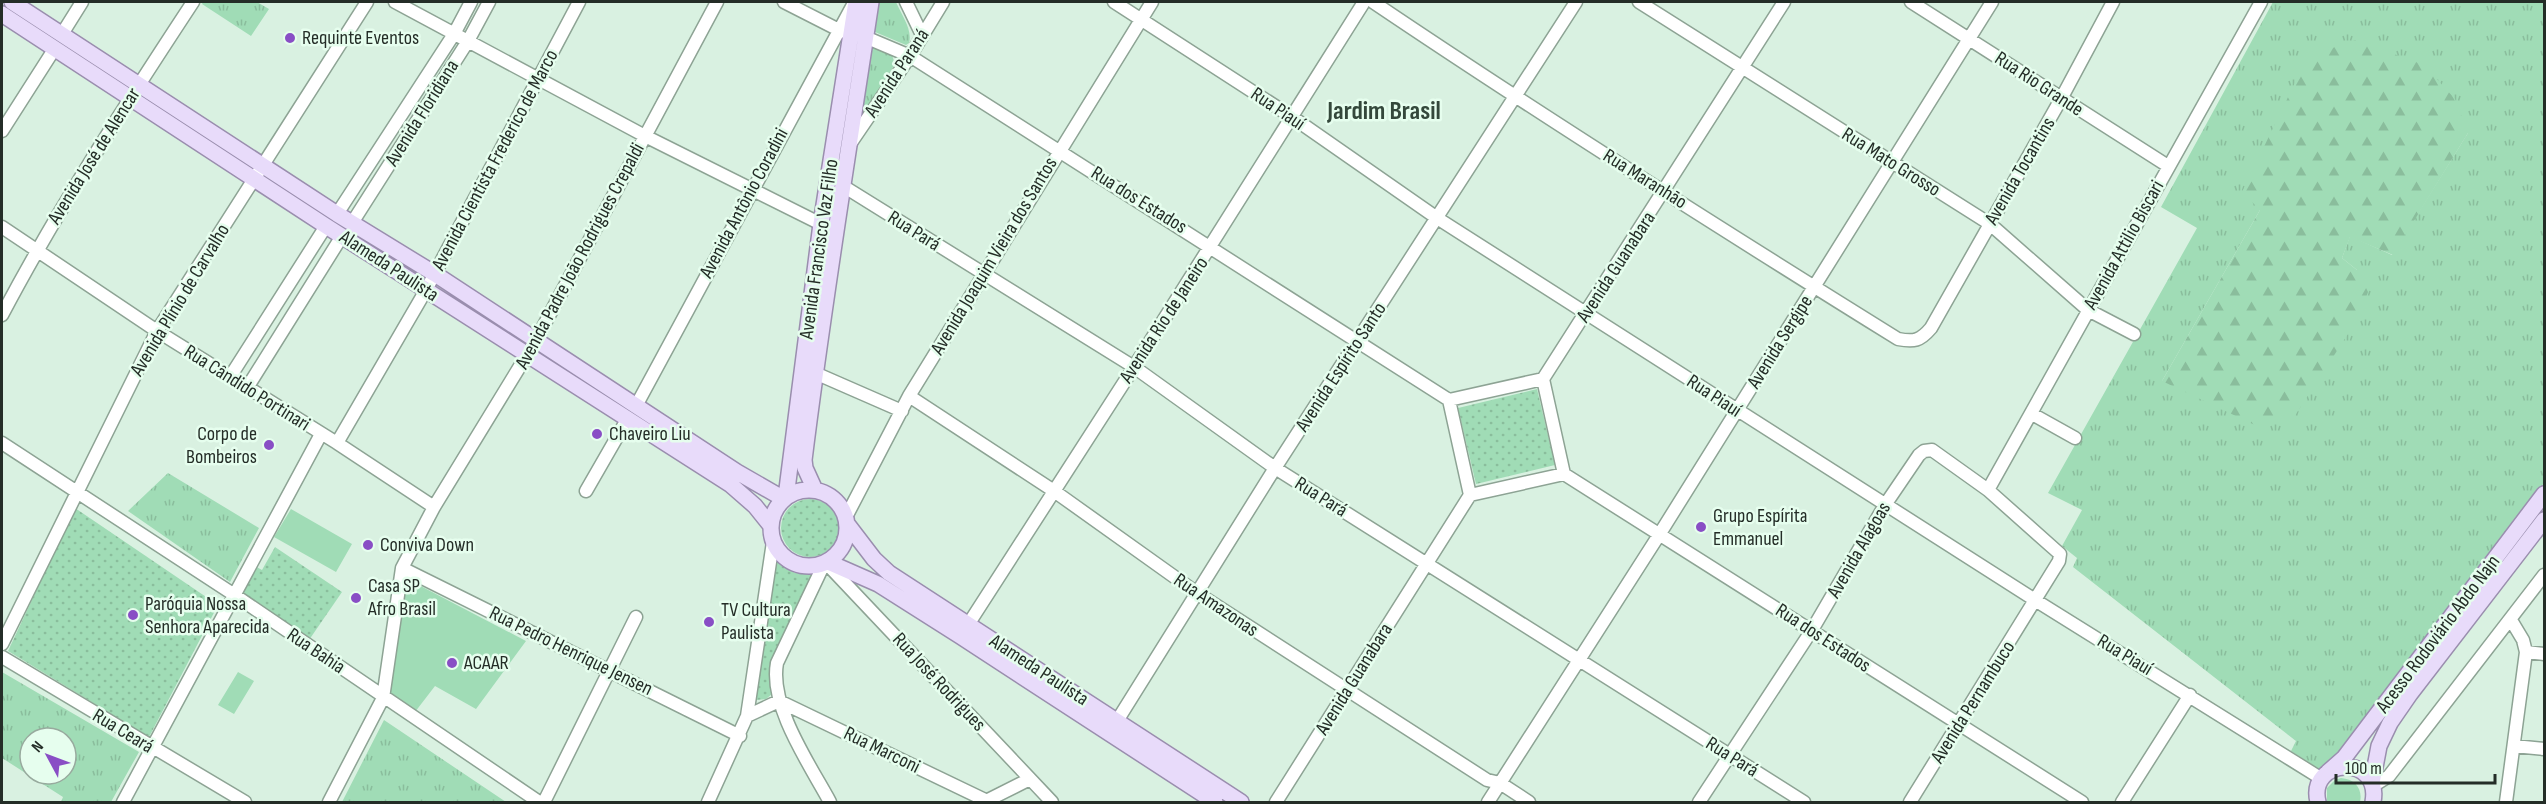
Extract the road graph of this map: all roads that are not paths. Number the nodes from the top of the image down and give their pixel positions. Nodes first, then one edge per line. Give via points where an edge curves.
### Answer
1 (12, 2) edge
2 (82, 2) edge
3 (193, 2) edge
4 (367, 2) edge
5 (395, 2) edge
6 (471, 2) edge
7 (489, 2) edge
8 (579, 2) edge
9 (717, 2) edge
10 (784, 2) edge
11 (856, 2) edge
12 (871, 2) edge
13 (906, 2) edge
14 (944, 2) edge
15 (1114, 2) edge
16 (1152, 2) edge
17 (1364, 2) edge
18 (1373, 2) edge
19 (1576, 2) edge
20 (1640, 2) edge
21 (1784, 2) edge
22 (1911, 2) edge
23 (1992, 2) edge
24 (2113, 2) edge
25 (2260, 2) edge
26 (2, 14) edge
27 (1141, 19) junction
28 (825, 23) junction
29 (454, 34) junction
30 (852, 34) junction
31 (922, 35) junction
32 (1970, 39) junction
33 (58, 41) junction
34 (468, 41) junction
35 (831, 43) junction
36 (910, 56) junction
37 (1742, 67) junction
38 (537, 79) junction
39 (135, 91) junction
40 (1514, 97) junction
41 (2061, 99) junction
42 (1292, 117) junction
43 (2, 131) edge
44 (645, 136) junction
45 (850, 144) junction
46 (1059, 150) junction
47 (1892, 164) junction
48 (2168, 166) junction
49 (258, 171) junction
50 (843, 186) junction
51 (752, 189) junction
52 (1665, 191) junction
53 (337, 214) junction
54 (1437, 218) junction
55 (352, 223) junction
56 (821, 224) junction
57 (1990, 224) junction
58 (326, 226) junction
59 (2, 227) edge
60 (342, 236) junction
61 (1211, 246) junction
62 (37, 249) junction
63 (435, 274) junction
64 (982, 274) junction
65 (1815, 287) junction
66 (426, 290) junction
67 (2088, 309) junction
68 (1587, 312) junction
69 (2, 315) edge
70 (157, 331) junction
71 (2134, 334) dead end
72 (1922, 338) joint
73 (536, 340) junction
74 (1357, 341) junction
75 (528, 355) junction
76 (1134, 367) junction
77 (815, 373) junction
78 (230, 377) junction
79 (1543, 379) junction
80 (247, 388) junction
81 (909, 396) junction
82 (1449, 400) junction
83 (1737, 410) junction
84 (902, 411) junction
85 (632, 412) junction
86 (2032, 414) junction
87 (321, 434) junction
88 (2075, 438) dead end
89 (2, 443) edge
90 (337, 443) junction
91 (1275, 468) junction
92 (1564, 474) junction
93 (815, 490) junction
94 (1988, 490) junction
95 (77, 491) junction
96 (586, 491) dead end
97 (1054, 491) junction
98 (2544, 494) edge
99 (1470, 495) junction
100 (785, 498) junction
101 (1885, 505) junction
102 (434, 507) junction
103 (2544, 520) edge
104 (847, 521) junction
105 (771, 526) junction
106 (1659, 535) junction
107 (773, 542) junction
108 (826, 563) junction
109 (1426, 564) junction
110 (402, 568) junction
111 (2544, 576) edge
112 (233, 594) junction
113 (1197, 594) junction
114 (2035, 600) junction
115 (636, 617) dead end
116 (2511, 620) junction
117 (964, 630) junction
118 (1812, 630) junction
119 (2, 644) edge
120 (2526, 652) junction
121 (2544, 654) edge
122 (2, 657) edge
123 (1578, 661) junction
124 (609, 669) junction
125 (1347, 690) junction
126 (2190, 694) junction
127 (383, 698) junction
128 (779, 701) junction
129 (747, 716) junction
130 (1959, 726) junction
131 (1113, 727) junction
132 (740, 736) junction
133 (2514, 746) junction
134 (153, 749) junction
135 (2544, 749) edge
136 (1729, 755) junction
137 (1030, 779) junction
138 (1500, 783) junction
139 (2322, 785) edge
140 (2374, 794) edge
141 (826, 800) edge
142 (984, 801) edge
143 (123, 802) edge
144 (245, 802) edge
145 (329, 802) edge
146 (539, 802) edge
147 (544, 802) edge
148 (708, 802) edge
149 (1052, 802) edge
150 (1215, 802) edge
151 (1241, 802) edge
152 (1276, 802) edge
153 (1488, 802) edge
154 (1529, 802) edge
155 (1699, 802) edge
156 (1804, 802) edge
157 (1910, 802) edge
158 (2082, 802) edge
159 (2122, 802) edge
160 (2308, 802) edge
161 (2506, 802) edge

1 - 33 main road, Alameda Paulista
2 - 33 street
3 - 39 street, Avenida José de Alencar
4 - 49 street, Avenida Plínio de Carvalho
5 - 29 street
6 - 29 street, Avenida Floridiana
7 - 34 street, Avenida Floridiana
8 - 38 street, Avenida Cientista Frederico de Marco
9 - 44 street, Avenida Padre João Rodrigues Crepaldi
10 - 28 street, Rua dos Estados
11 - 30 main road, Avenida Francisco Vaz Filho
12 - 30 main road, Avenida Francisco Vaz Filho
13 - 31 street
14 - 31 street, Avenida Paraná
15 - 27 street, Rua Piauí
16 - 27 street, Avenida Joaquim Vieira dos Santos
17 - 42 street, Avenida Rio de Janeiro
18 - 40 street, Rua Maranhão
19 - 40 street, Avenida Espírito Santo
20 - 37 street, Rua Mato Grosso
21 - 37 street, Avenida Guanabara
22 - 32 street, Rua Rio Grande
23 - 32 street, Avenida Sergipe
24 - 41 street, Avenida Tocantins
25 - 48 street, Avenida Attilio Biscari
26 - 33 main road, Alameda Paulista
27 - 42 street, Rua Piauí
27 - 46 street, Avenida Joaquim Vieira dos Santos
28 - 30 street, Rua dos Estados
28 - 35 street
29 - 34 street
29 - 53 street, Avenida Floridiana
30 - 35 street, Avenida Antônio Coradini
30 - 36 street, Rua dos Estados
30 - 45 main road, Avenida Francisco Vaz Filho
30 - 56 main road, Avenida Francisco Vaz Filho
31 - 36 street, Avenida Paraná
32 - 41 street, Rua Rio Grande
32 - 47 street, Avenida Sergipe
33 - 39 main road, Alameda Paulista
33 - 43 street
34 - 38 street
34 - 55 street, Avenida Floridiana
35 - 51 street, Avenida Antônio Coradini
36 - 45 street, Avenida Paraná
36 - 46 street, Rua dos Estados
37 - 47 street, Rua Mato Grosso
37 - 52 street, Avenida Guanabara
38 - 44 street
38 - 63 street, Avenida Cientista Frederico de Marco
39 - 49 main road, Alameda Paulista
39 - 62 street, Avenida José de Alencar
40 - 52 street, Rua Maranhão
40 - 54 street, Avenida Espírito Santo
41 - 48 street, Rua Rio Grande
41 - 57 street, Avenida Tocantins
42 - 54 street, Rua Piauí
42 - 61 street, Avenida Rio de Janeiro
44 - 51 street
44 - 73 street, Avenida Padre João Rodrigues Crepaldi
45 - 50 main road, Avenida Francisco Vaz Filho
46 - 61 street, Rua dos Estados
46 - 64 street, Avenida Joaquim Vieira dos Santos
47 - 57 street, Rua Mato Grosso
47 - 65 street, Avenida Sergipe
48 - 67 street, Avenida Attilio Biscari
49 - 53 main road, Alameda Paulista
49 - 58 main road, Alameda Paulista
49 - 70 street, Avenida Plínio de Carvalho
50 - 64 street, Rua Pará
50 - 77 main road, Avenida Francisco Vaz Filho
51 - 56 street
51 - 85 street, Avenida Antônio Coradini
52 - 65 street, Rua Maranhão
52 - 68 street, Avenida Guanabara
53 - 55 main road, Alameda Paulista
54 - 68 street, Rua Piauí
54 - 74 street, Avenida Espírito Santo
55 - 63 main road, Alameda Paulista
56 - 100 main road, Avenida Francisco Vaz Filho
57 - 67 street, Rua Mato Grosso
57 - 72 street, Avenida Tocantins
58 - 60 main road, Alameda Paulista
58 - 78 street
59 - 62 street, Rua Cândido Portinari
60 - 66 main road, Alameda Paulista
60 - 80 street
61 - 74 street, Rua dos Estados
61 - 76 street, Avenida Rio de Janeiro
62 - 69 street, Avenida José de Alencar
62 - 70 street, Rua Cândido Portinari
63 - 66 street, Avenida Cientista Frederico de Marco
63 - 73 main road, Alameda Paulista
64 - 76 street, Rua Pará
64 - 81 street, Avenida Joaquim Vieira dos Santos
65 - 72 street, Rua Maranhão via 1898,339 1912,342
65 - 83 street, Avenida Sergipe
66 - 75 main road, Alameda Paulista
66 - 90 street, Avenida Cientista Frederico de Marco
67 - 71 street, Rua Mato Grosso
67 - 86 street, Avenida Attilio Biscari
68 - 79 street, Avenida Guanabara
68 - 83 street, Rua Piauí
70 - 78 street, Rua Cândido Portinari
70 - 95 street, Avenida Plínio de Carvalho
73 - 75 street, Avenida Padre João Rodrigues Crepaldi
73 - 85 main road, Alameda Paulista
74 - 82 street, Rua dos Estados
74 - 91 street, Avenida Espírito Santo
75 - 85 main road, Alameda Paulista
75 - 102 street, Avenida Padre João Rodrigues Crepaldi
76 - 91 street, Rua Pará
76 - 97 street, Avenida Rio de Janeiro
77 - 84 street
77 - 93 main road, Avenida Francisco Vaz Filho via 804,460
78 - 80 street, Rua Cândido Portinari
79 - 82 street
79 - 92 street
80 - 87 street, Rua Cândido Portinari
81 - 84 street, Avenida Joaquim Vieira dos Santos
81 - 97 street, Rua Amazonas
82 - 99 street
83 - 101 street, Rua Piauí
83 - 106 street, Avenida Sergipe
84 - 104 street, Avenida Joaquim Vieira dos Santos
85 - 96 street, Avenida Antônio Coradini
85 - 100 main road, Alameda Paulista
85 - 105 main road, Alameda Paulista via 731,485
86 - 88 street
86 - 94 street, Avenida Attilio Biscari
87 - 90 street, Rua Cândido Portinari
87 - 112 street
89 - 95 street, Rua Bahia
90 - 102 street, Rua Cândido Portinari
91 - 109 street, Rua Pará
91 - 113 street, Avenida Espírito Santo
92 - 99 street
92 - 106 street, Rua dos Estados
93 - 100 main road
93 - 104 main road via 835,499
94 - 101 street, Avenida Alagoas via 1939,454 1924,451
94 - 114 street via 2060,554
95 - 112 street, Rua Bahia
95 - 119 street, Avenida Plínio de Carvalho
97 - 113 street, Rua Amazonas
97 - 117 street, Avenida Rio de Janeiro
98 - 139 main road, Acesso Rodoviário Abdo Najn
99 - 109 street, Avenida Guanabara
100 - 105 main road
101 - 114 street, Rua Piauí
101 - 118 street, Avenida Alagoas
102 - 110 street, Avenida Padre João Rodrigues Crepaldi
103 - 140 main road, Acesso Rodoviário Abdo Najn via 2390,723 2379,746
104 - 108 main road via 843,546
104 - 117 main road, Alameda Paulista via 874,559
105 - 107 main road
106 - 118 street, Rua dos Estados
106 - 123 street, Avenida Sergipe
107 - 108 main road via 779,553 794,563 812,567
107 - 129 street
108 - 117 main road, Alameda Paulista via 878,584
108 - 128 street via 777,663
108 - 137 street, Rua José Rodrigues
109 - 123 street, Rua Pará
109 - 125 street, Avenida Guanabara
110 - 124 street, Rua Pedro Henrique Jensen
110 - 127 street, Avenida Padre João Rodrigues Crepaldi
111 - 116 street
112 - 127 street, Rua Bahia
112 - 134 street
113 - 125 street, Rua Amazonas
113 - 131 street, Avenida Espírito Santo
114 - 126 street, Rua Piauí
114 - 130 street, Avenida Pernambuco
115 - 124 street
116 - 120 street
116 - 140 street
117 - 131 main road, Alameda Paulista
118 - 130 street, Rua dos Estados
118 - 136 street, Avenida Alagoas
120 - 121 street
120 - 133 street
122 - 134 street, Rua Ceará
123 - 136 street, Rua Pará
123 - 138 street, Avenida Sergipe
124 - 132 street, Rua Pedro Henrique Jensen
124 - 147 street
125 - 138 street, Rua Amazonas via 1487,780
125 - 152 street, Avenida Guanabara
126 - 139 street, Rua Piauí
126 - 159 street
127 - 145 street, Avenida Padre João Rodrigues Crepaldi
127 - 146 street, Rua Bahia
128 - 129 street
128 - 141 street
128 - 142 street, Rua Marconi
129 - 132 street
130 - 157 street, Avenida Pernambuco
130 - 158 street, Rua dos Estados
131 - 150 main road, Alameda Paulista
131 - 151 main road, Alameda Paulista
132 - 148 street
133 - 135 street
133 - 161 street
134 - 143 street
134 - 144 street, Rua Ceará
136 - 155 street, Avenida Alagoas
136 - 156 street, Rua Pará
137 - 142 street
137 - 149 street, Rua José Rodrigues
138 - 153 street, Avenida Sergipe
138 - 154 street, Rua Amazonas
139 - 140 main road via 2336,768 2354,768 2365,774
139 - 160 main road, Acesso Rodoviário Abdo Najn

